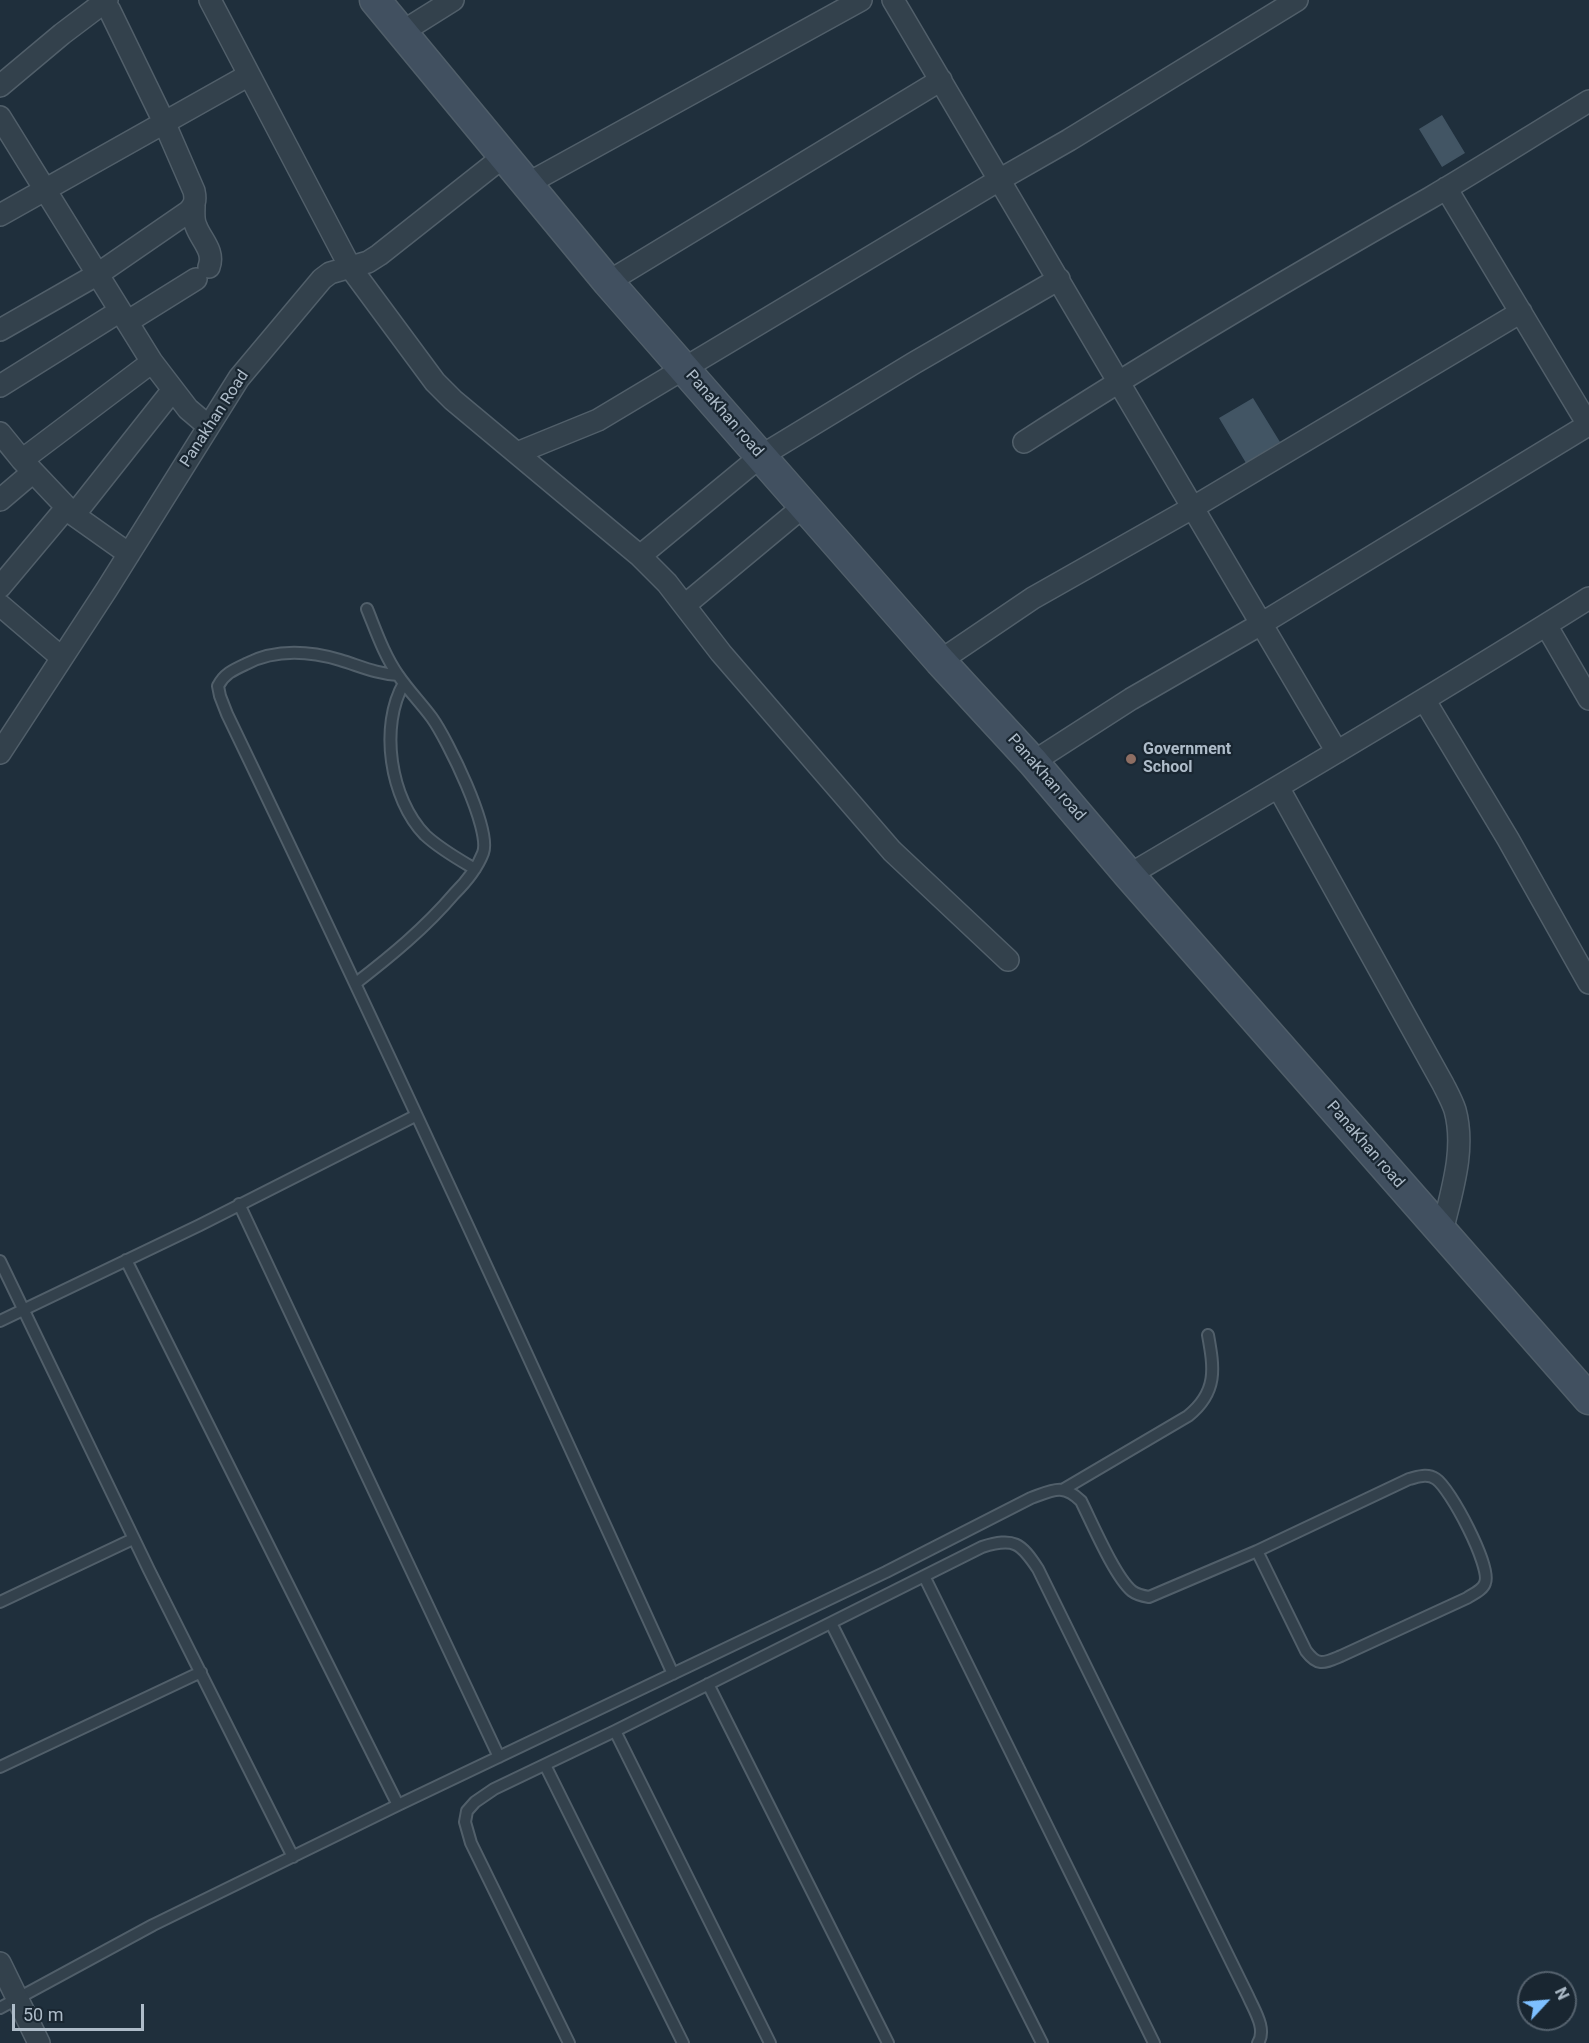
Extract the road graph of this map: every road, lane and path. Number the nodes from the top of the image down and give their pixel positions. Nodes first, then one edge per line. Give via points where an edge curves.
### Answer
1 (210, 0) edge
2 (375, 0) edge
3 (453, 0) edge
4 (861, 0) edge
5 (893, 0) edge
6 (105, 1) edge
7 (1285, 3) edge
8 (402, 32) junction
9 (249, 75) junction
10 (941, 80) junction
11 (0, 86) edge
12 (1589, 101) edge
13 (0, 117) edge
14 (164, 122) junction
15 (503, 157) junction
16 (999, 180) junction
17 (527, 184) junction
18 (44, 188) junction
19 (1446, 188) junction
20 (194, 206) junction
21 (0, 215) edge
22 (350, 267) junction
23 (98, 274) junction
24 (1059, 279) junction
25 (608, 282) junction
26 (1521, 312) junction
27 (124, 316) junction
28 (0, 330) edge
29 (152, 362) junction
30 (685, 369) junction
31 (1119, 380) junction
32 (0, 386) edge
33 (172, 391) junction
34 (208, 426) junction
35 (1589, 426) edge
36 (2, 438) edge
37 (1024, 442) dead end
38 (517, 453) junction
39 (761, 456) junction
40 (28, 466) junction
41 (0, 500) edge
42 (804, 506) junction
43 (1192, 508) junction
44 (71, 511) junction
45 (129, 554) junction
46 (640, 556) junction
47 (0, 587) edge
48 (1589, 598) edge
49 (0, 605) edge
50 (685, 605) junction
51 (367, 609) dead end
52 (1261, 624) junction
53 (1546, 625) junction
54 (62, 658) junction
55 (940, 661) junction
56 (401, 679) junction
57 (1589, 699) edge
58 (1425, 700) junction
59 (1337, 752) junction
60 (0, 753) edge
61 (1033, 762) junction
62 (1278, 787) junction
63 (475, 870) junction
64 (1129, 875) junction
65 (1008, 960) dead end
66 (356, 983) junction
67 (1589, 983) edge
68 (415, 1116) junction
69 (239, 1204) junction
70 (1442, 1232) junction
71 (126, 1260) junction
72 (0, 1261) edge
73 (24, 1310) junction
74 (0, 1321) edge
75 (1208, 1335) dead end
76 (1589, 1399) edge
77 (1064, 1489) junction
78 (134, 1539) junction
79 (1257, 1551) junction
80 (924, 1576) junction
81 (0, 1602) edge
82 (831, 1623) junction
83 (201, 1671) junction
84 (673, 1674) junction
85 (708, 1684) junction
86 (615, 1731) junction
87 (499, 1757) junction
88 (545, 1765) junction
89 (0, 1767) edge
90 (398, 1805) junction
91 (293, 1857) junction
92 (0, 1963) edge
93 (9, 2004) edge
94 (39, 2043) edge
95 (569, 2043) edge
96 (682, 2043) edge
97 (770, 2043) edge
98 (888, 2043) edge
99 (1042, 2043) edge
100 (1154, 2043) edge
101 (1258, 2043) edge

1 - 9 street
2 - 8 street, PanaKhan road
3 - 8 street
4 - 17 street
5 - 10 street
6 - 11 street
6 - 14 street
7 - 16 street via 1069,141
8 - 15 street, PanaKhan road
9 - 14 street
9 - 22 street
10 - 16 street
10 - 25 street
12 - 19 street
13 - 18 street
14 - 18 street
14 - 20 street via 194,191
15 - 17 street, PanaKhan road
15 - 22 street, Panakhan Road via 379,255
16 - 24 street
16 - 30 street
17 - 25 street, PanaKhan road
18 - 21 street
18 - 23 street
19 - 26 street
19 - 31 street
20 - 23 street
20 - 27 street via 195,224 211,261 202,273
22 - 34 street, Panakhan Road via 322,279 239,378
22 - 38 street via 435,382
23 - 27 street
23 - 28 street
24 - 31 street
24 - 39 street
25 - 30 street, PanaKhan road
26 - 35 street
26 - 43 street
27 - 29 street
27 - 32 street
29 - 33 street
29 - 40 street
30 - 38 street via 598,420
30 - 39 street, PanaKhan road
31 - 37 street
31 - 43 street
33 - 34 street
33 - 44 street
34 - 45 street, Panakhan Road
35 - 52 street
36 - 40 street
38 - 46 street
39 - 42 street, PanaKhan road
39 - 46 street
40 - 41 street
40 - 44 street
42 - 50 street
42 - 55 street, PanaKhan road
43 - 52 street
43 - 55 street via 1033,598
44 - 45 street
44 - 47 street
45 - 54 street, Panakhan Road
46 - 50 street
48 - 53 street
49 - 54 street
50 - 65 street via 721,653 892,851
51 - 56 lane
52 - 59 street
52 - 61 street via 1131,699
53 - 57 street
53 - 58 street
54 - 60 street, Panakhan Road
55 - 61 street, PanaKhan road
56 - 63 lane via 433,719 458,764 484,839 484,851
56 - 63 lane via 391,722 393,762 402,799 424,834
56 - 66 lane via 339,660 281,652 228,672 218,686 227,714
58 - 59 street
58 - 67 street
59 - 62 street
61 - 64 street, PanaKhan road
62 - 64 street
62 - 70 street via 1455,1110 1457,1166
63 - 66 lane via 404,946
64 - 70 street, PanaKhan road
66 - 68 lane
68 - 69 lane
68 - 84 lane
69 - 71 lane
69 - 87 lane
70 - 76 street, PanaKhan road
71 - 73 lane
71 - 90 lane
72 - 73 lane
73 - 74 lane
73 - 78 lane
75 - 77 lane via 1212,1382 1199,1407
77 - 79 lane via 1081,1501 1121,1577 1138,1595 1161,1593
77 - 84 lane via 1031,1498
78 - 81 lane
78 - 83 lane
79 - 79 lane via 1306,1651 1318,1663 1467,1598 1485,1583 1486,1572 1466,1526 1447,1490 1430,1476 1409,1479
80 - 82 lane
80 - 100 lane
80 - 101 lane via 997,1542 1017,1544 1027,1552 1248,1996 1262,2030
82 - 85 lane
82 - 99 lane
83 - 89 lane
83 - 91 lane
84 - 87 lane
85 - 86 lane
85 - 98 lane
86 - 88 lane
86 - 97 lane
87 - 90 lane
88 - 95 lane via 475,1802 467,1811 465,1822 471,1843
88 - 96 lane
90 - 91 lane
91 - 93 lane via 153,1925
92 - 93 street
93 - 94 street

